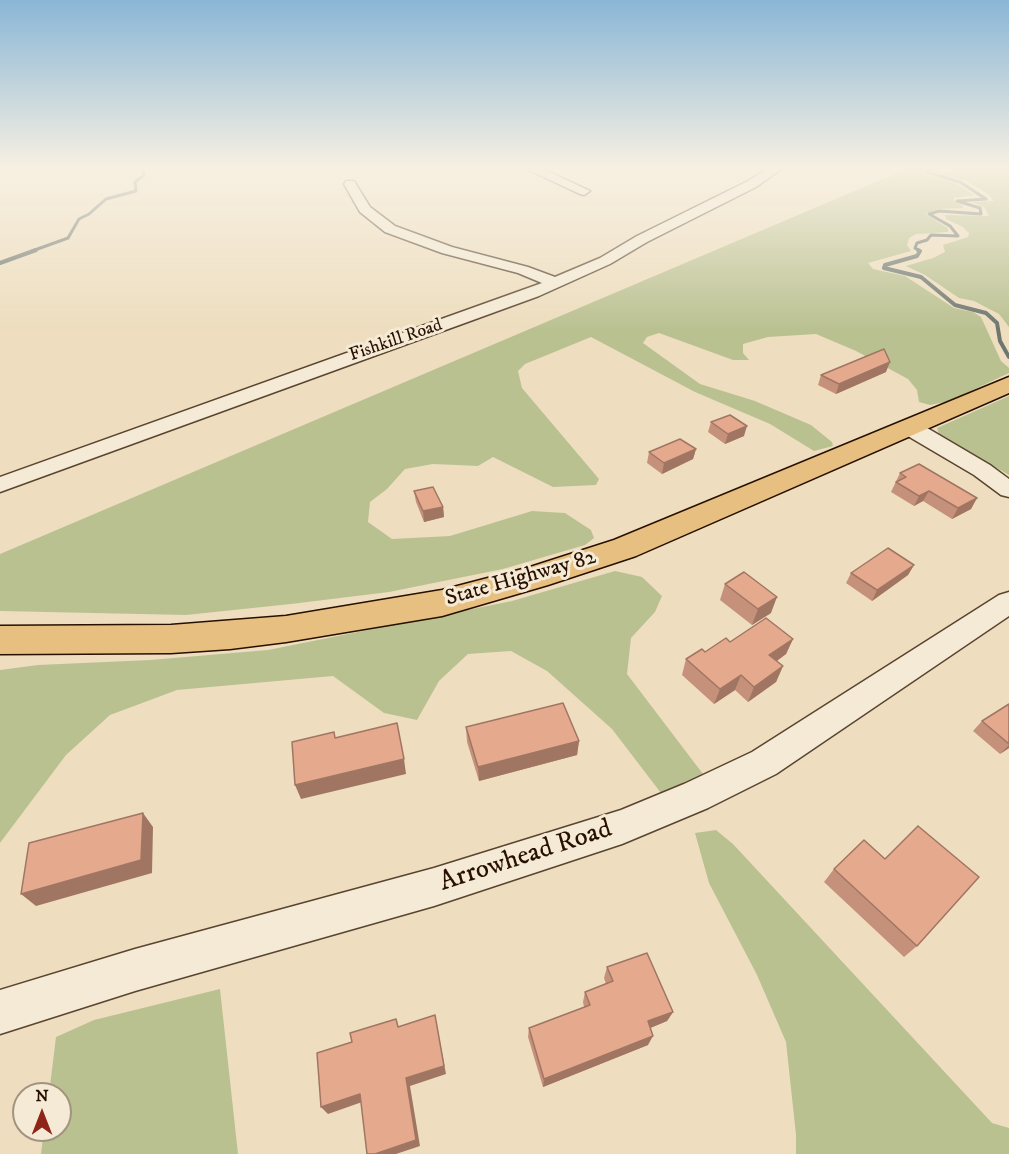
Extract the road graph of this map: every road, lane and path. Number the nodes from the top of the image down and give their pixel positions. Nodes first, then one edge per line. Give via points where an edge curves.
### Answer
1 (380, 221) edge
2 (678, 221) edge
3 (556, 283) junction
4 (1009, 384) edge
5 (909, 427) junction
6 (0, 485) edge
7 (1009, 490) edge
8 (1009, 602) edge
9 (0, 640) edge
10 (0, 1012) edge

1 - 3 street via 390,229 447,250
2 - 3 street, Fishkill Road
3 - 6 street, Fishkill Road
4 - 5 main road, State Highway 82
5 - 7 street
5 - 9 main road, State Highway 82 via 625,548 442,603 230,635
8 - 10 street, Arrowhead Road via 764,763 696,796 622,826 434,887

